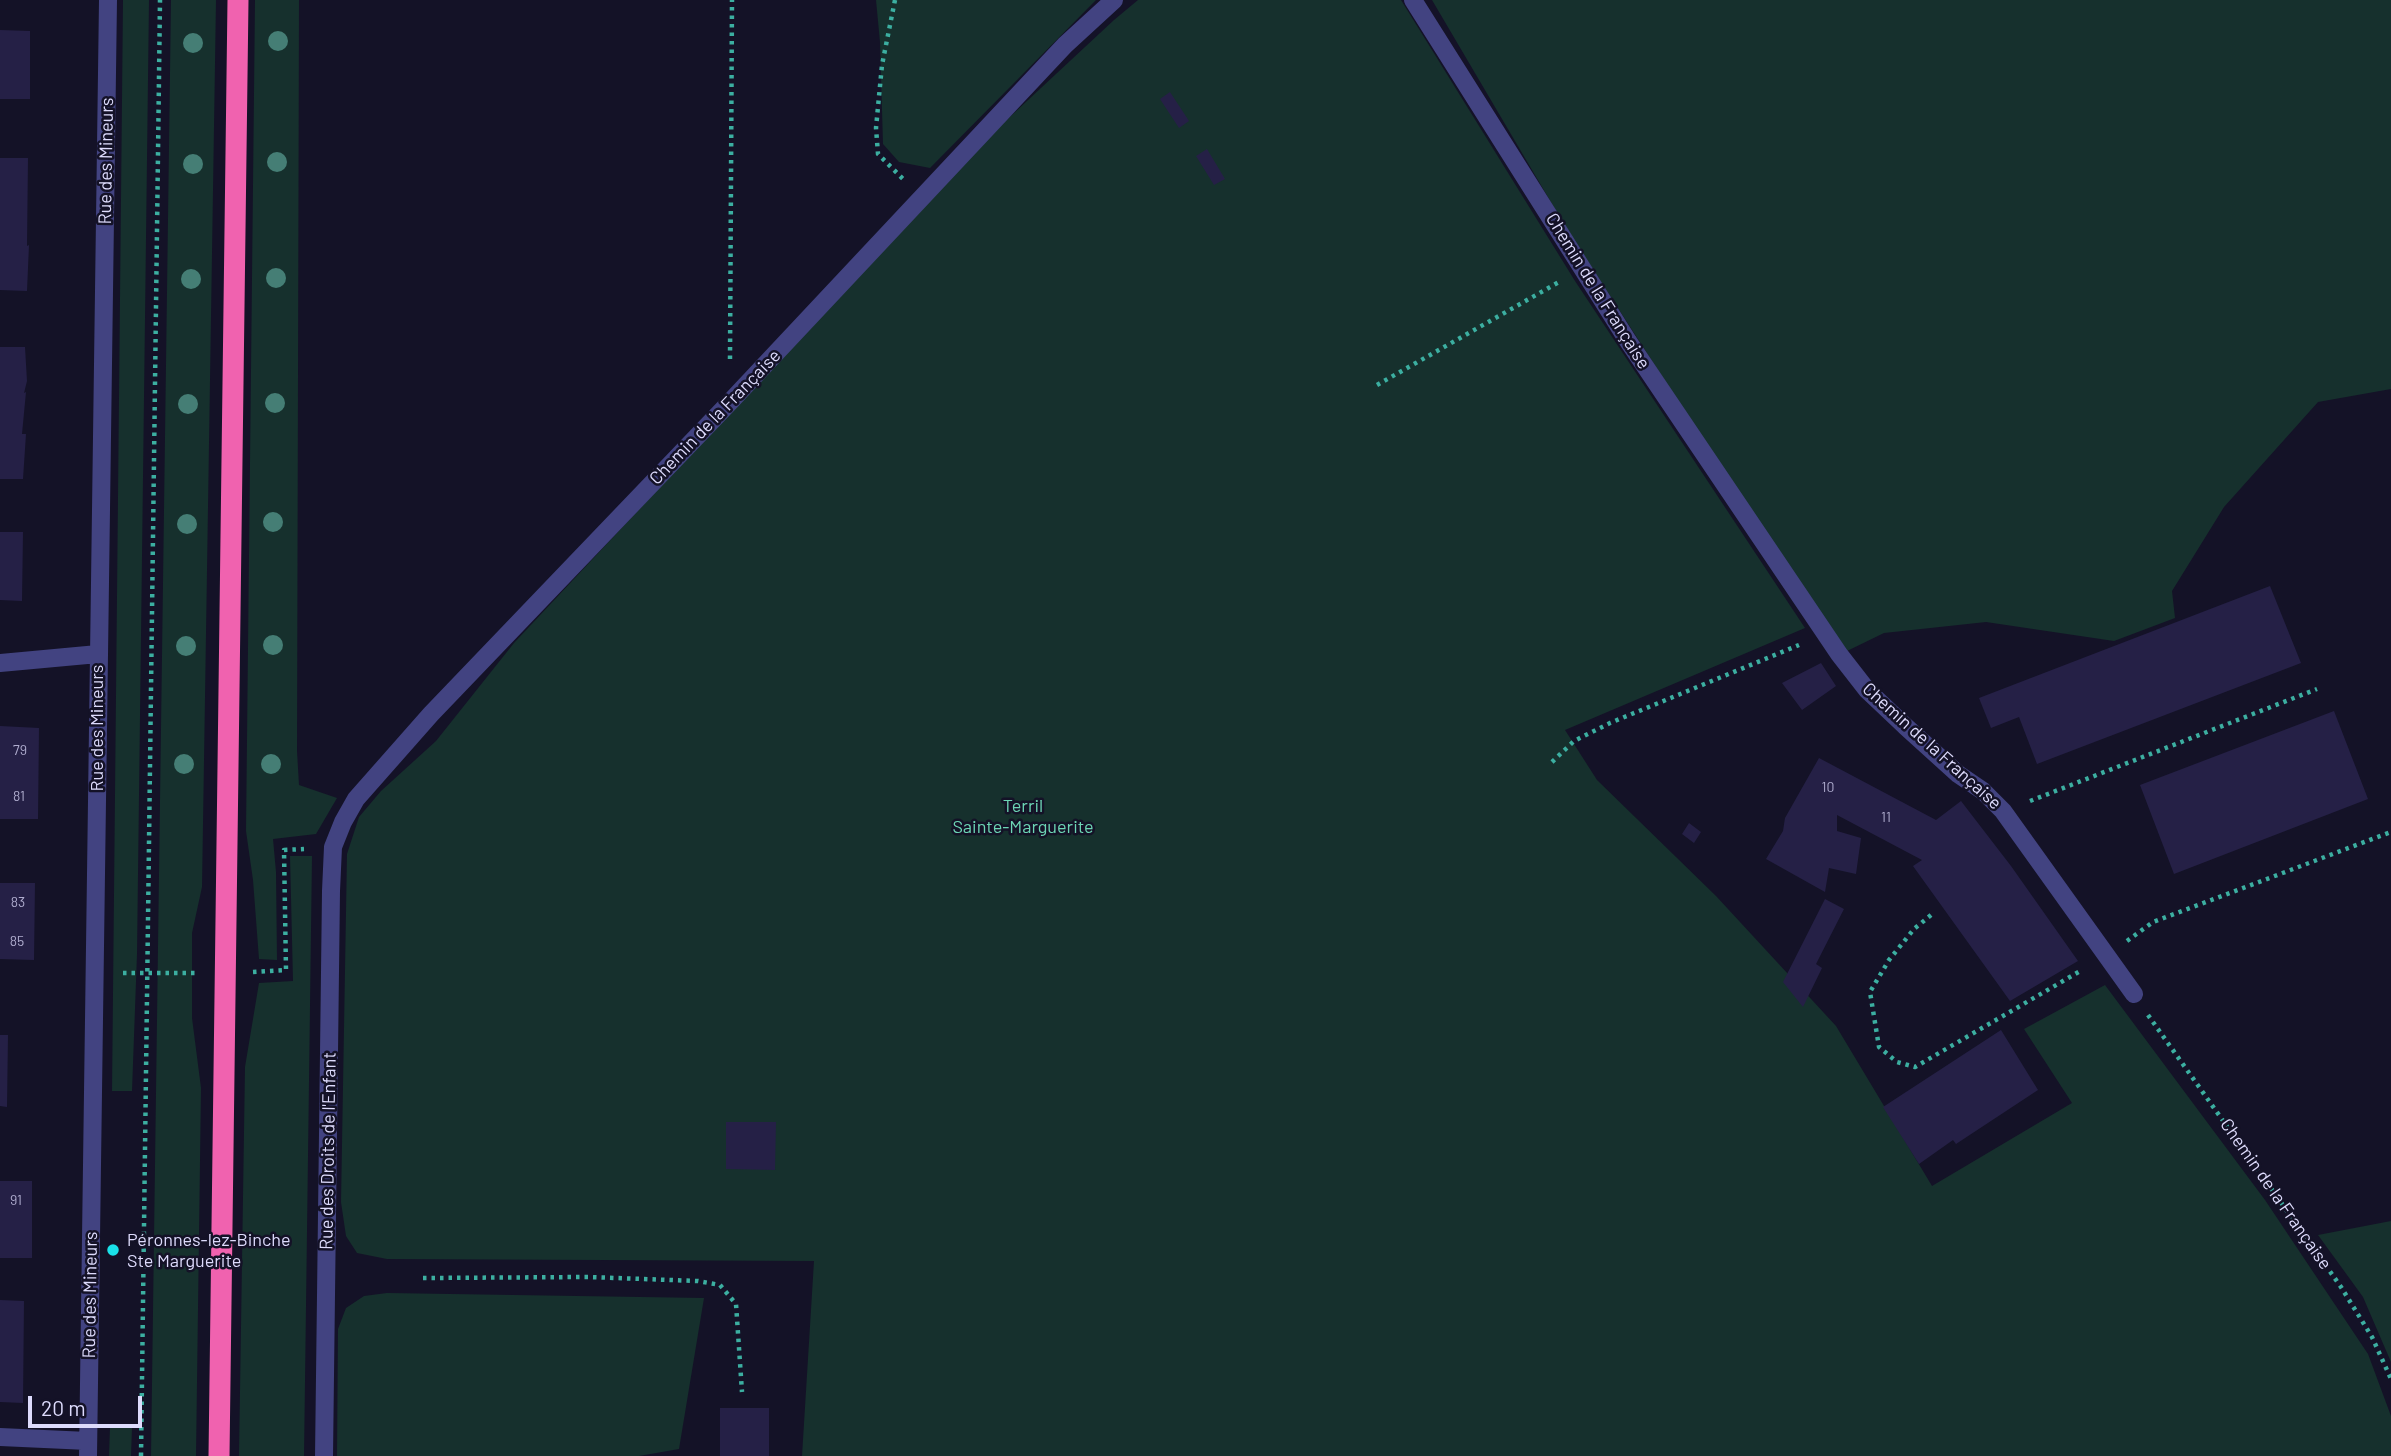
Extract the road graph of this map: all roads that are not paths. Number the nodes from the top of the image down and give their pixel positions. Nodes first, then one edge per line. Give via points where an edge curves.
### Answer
1 (108, 0) edge
2 (238, 0) edge
3 (1114, 0) edge
4 (1413, 0) edge
5 (98, 654) junction
6 (0, 663) edge
7 (333, 847) joint
8 (2134, 994) road end
9 (0, 1437) edge
10 (88, 1449) edge
11 (219, 1456) edge
12 (324, 1456) edge

1 - 5 street, Rue des Mineurs
2 - 11 highway
3 - 7 street, Chemin de la Française via 1066,45 431,714 356,799
4 - 8 street, Chemin de la Française via 1636,352 1825,634 1867,690 2003,811
5 - 6 street
5 - 10 street, Rue des Mineurs
7 - 12 street, Rue des Droits de l'Enfant
9 - 10 street

